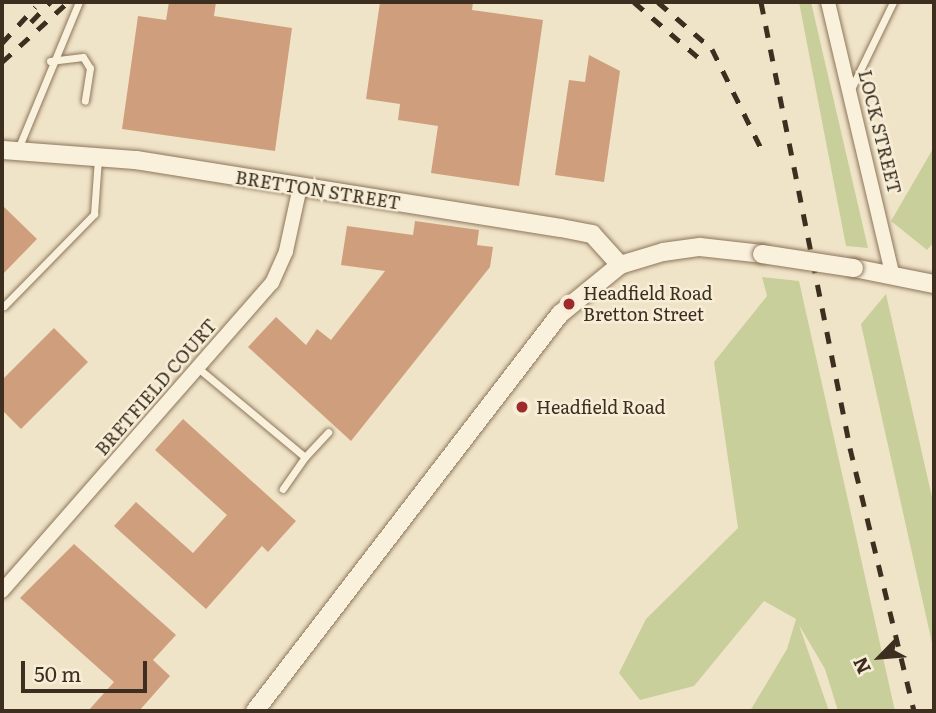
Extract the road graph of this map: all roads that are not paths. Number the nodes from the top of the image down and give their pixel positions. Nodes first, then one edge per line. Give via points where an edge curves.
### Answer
1 (79, 2) edge
2 (828, 2) edge
3 (893, 2) edge
4 (50, 61) junction
5 (850, 90) junction
6 (85, 101) dead end
7 (9, 153) edge
8 (98, 159) junction
9 (300, 187) junction
10 (620, 265) junction
11 (892, 272) junction
12 (934, 284) edge
13 (4, 306) dead end
14 (198, 368) junction
15 (328, 432) dead end
16 (305, 457) junction
17 (283, 489) dead end
18 (2, 591) edge
19 (255, 711) edge

1 - 4 lane
2 - 5 street, LOCK STREET
3 - 5 lane
4 - 6 lane via 83,57 90,68
4 - 7 lane
5 - 11 street, LOCK STREET
7 - 8 street, BRETTON STREET
8 - 9 street, BRETTON STREET
8 - 13 lane via 94,214
9 - 10 street, BRETTON STREET via 592,234
9 - 14 street, BRETFIELD COURT via 286,251 272,283
10 - 11 street, bridge via 700,247
10 - 19 street via 560,314
11 - 12 street
14 - 16 lane
14 - 18 street, BRETFIELD COURT
15 - 16 lane
16 - 17 lane

